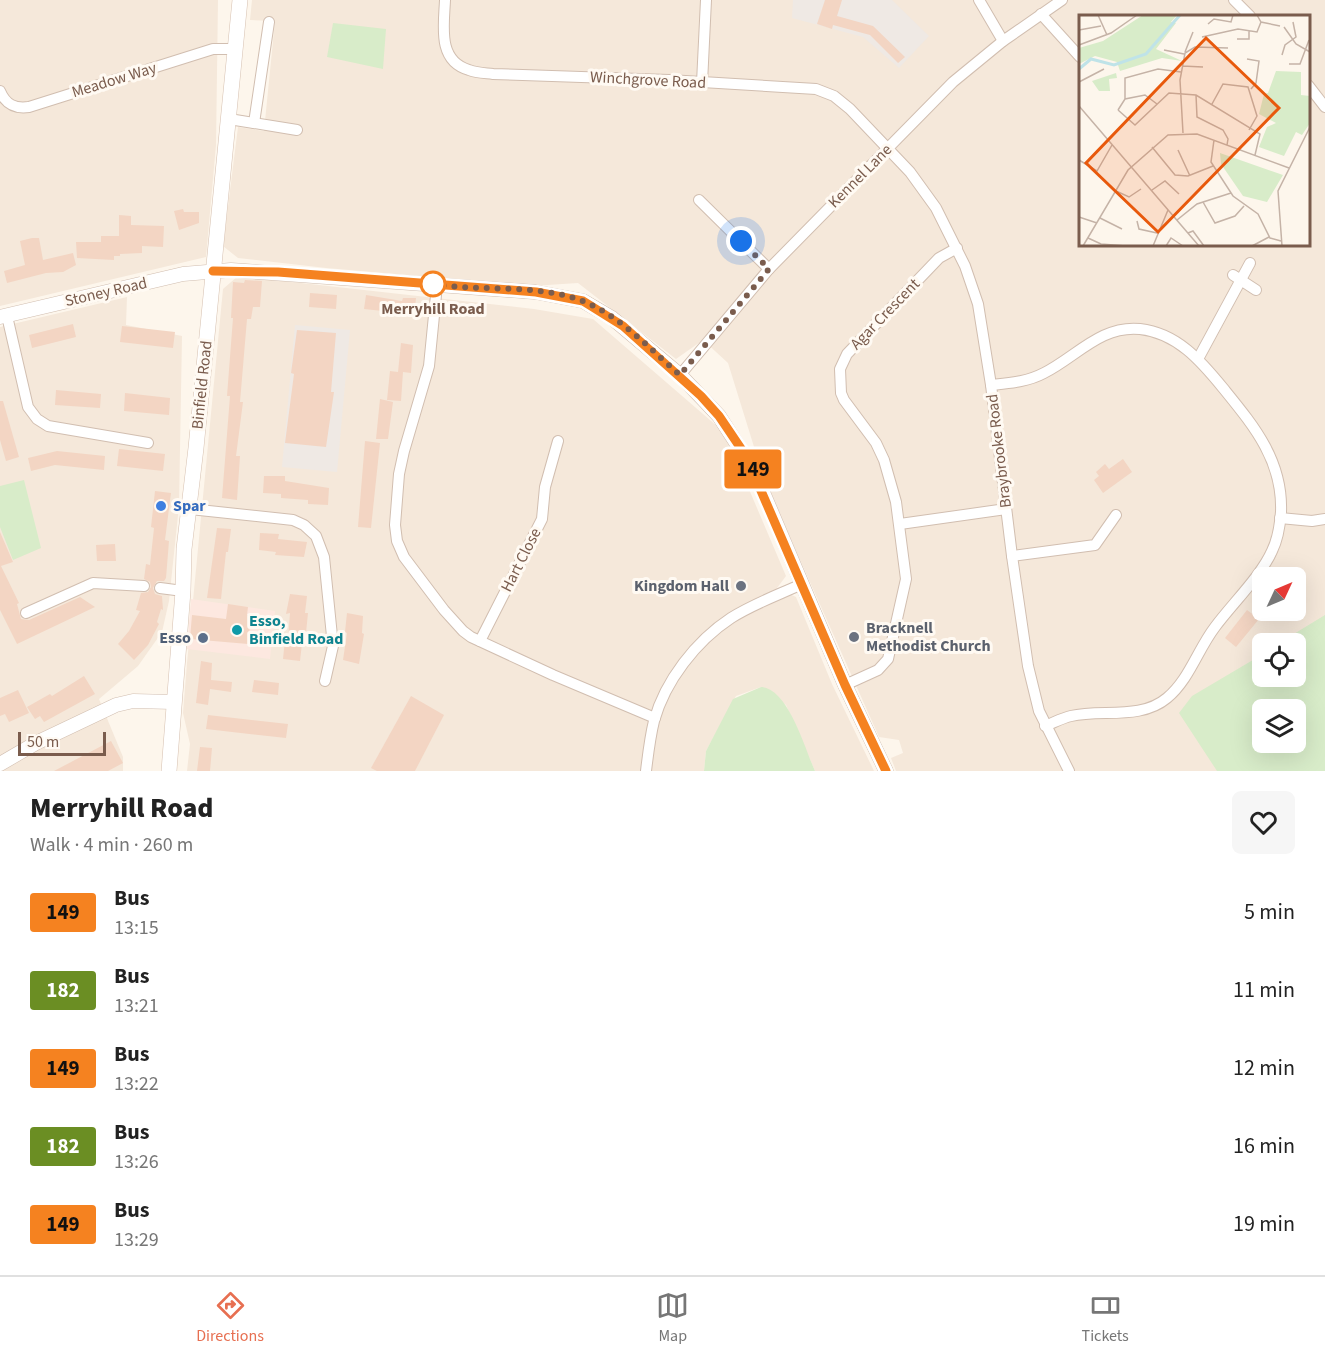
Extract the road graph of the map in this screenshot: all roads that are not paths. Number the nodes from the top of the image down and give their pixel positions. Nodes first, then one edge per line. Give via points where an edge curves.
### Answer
1 (240, 0) edge
2 (445, 0) edge
3 (706, 0) edge
4 (979, 0) edge
5 (1062, 0) edge
6 (1234, 0) edge
7 (1041, 14) junction
8 (1249, 15) edge
9 (269, 22) dead end
10 (1003, 40) junction
11 (236, 49) junction
12 (1079, 56) edge
13 (702, 83) junction
14 (1310, 88) edge
15 (0, 91) edge
16 (1325, 107) edge
17 (229, 119) junction
18 (254, 123) junction
19 (297, 130) dead end
20 (888, 148) junction
21 (699, 200) dead end
22 (957, 248) junction
23 (1250, 263) dead end
24 (769, 269) junction
25 (213, 271) junction
26 (1237, 277) junction
27 (437, 285) junction
28 (1256, 290) dead end
29 (3, 316) edge
30 (1198, 359) junction
31 (680, 375) junction
32 (991, 385) junction
33 (558, 441) dead end
34 (148, 443) dead end
35 (190, 509) junction
36 (1006, 509) junction
37 (1116, 516) dead end
38 (1280, 518) junction
39 (1325, 519) edge
40 (900, 524) junction
41 (1012, 556) junction
42 (802, 584) junction
43 (144, 586) dead end
44 (160, 588) dead end
45 (183, 591) junction
46 (26, 613) dead end
47 (480, 641) junction
48 (325, 681) dead end
49 (845, 685) junction
50 (173, 702) junction
51 (655, 718) junction
52 (1046, 726) junction
53 (0, 764) edge
54 (169, 771) edge
55 (646, 771) edge
56 (886, 771) edge
57 (1069, 771) edge

1 - 11 main road, Binfield Road
2 - 13 street, Winchgrove Road via 443,36 448,57 467,70
3 - 13 street
4 - 10 street
5 - 7 street, Kennel Lane
6 - 8 street
7 - 10 street, Kennel Lane
7 - 12 street
9 - 18 street
10 - 20 street, Kennel Lane via 953,82
11 - 15 street, Meadow Way via 213,49 29,107 12,106
11 - 17 main road, Binfield Road
13 - 20 street, Winchgrove Road via 825,92 850,108
14 - 16 street
17 - 18 street
17 - 25 main road, Binfield Road
18 - 19 street
20 - 22 street, Braybrooke Road via 924,190
20 - 24 street, Kennel Lane
21 - 24 street
22 - 32 street, Braybrooke Road via 978,304
22 - 40 street, Agar Crescent via 931,266 847,354 840,369 839,386 844,400 879,448 891,480
23 - 26 street
24 - 31 street, Kennel Lane
25 - 27 street, Stoney Road via 278,272
25 - 29 street, Stoney Road via 183,274
25 - 35 main road, Binfield Road
26 - 28 street
26 - 30 street
27 - 31 street, Stoney Road via 536,292 583,301 623,326
27 - 47 street via 429,366 402,462 395,525 397,541 416,574 463,631
29 - 34 street via 28,407 37,420 52,427
30 - 32 street via 1161,334 1126,329 1102,335 1042,374 1024,381
30 - 38 street via 1264,442 1278,478
31 - 42 street, Stoney Road via 719,416 746,456
32 - 36 street, Braybrooke Road
33 - 47 street, Hart Close via 545,487 542,519
35 - 45 main road, Binfield Road
35 - 48 street via 293,520 316,536 324,557 333,646
36 - 40 street
36 - 41 street, Braybrooke Road
37 - 41 street via 1095,545
38 - 39 street
38 - 52 street via 1276,543 1267,561 1213,629 1167,698 1142,710 1070,716
40 - 49 street, Agar Crescent via 906,579 891,653 878,670
41 - 52 street, Braybrooke Road via 1028,666
42 - 49 street, Stoney Road
42 - 51 street via 740,613 711,634 674,678
43 - 46 street via 93,583
44 - 45 street
45 - 50 main road, Binfield Road
47 - 51 street
49 - 56 street, Stoney Road
50 - 53 street via 133,701 116,705
50 - 54 main road, Binfield Road
51 - 55 street
52 - 57 street, Braybrooke Road

